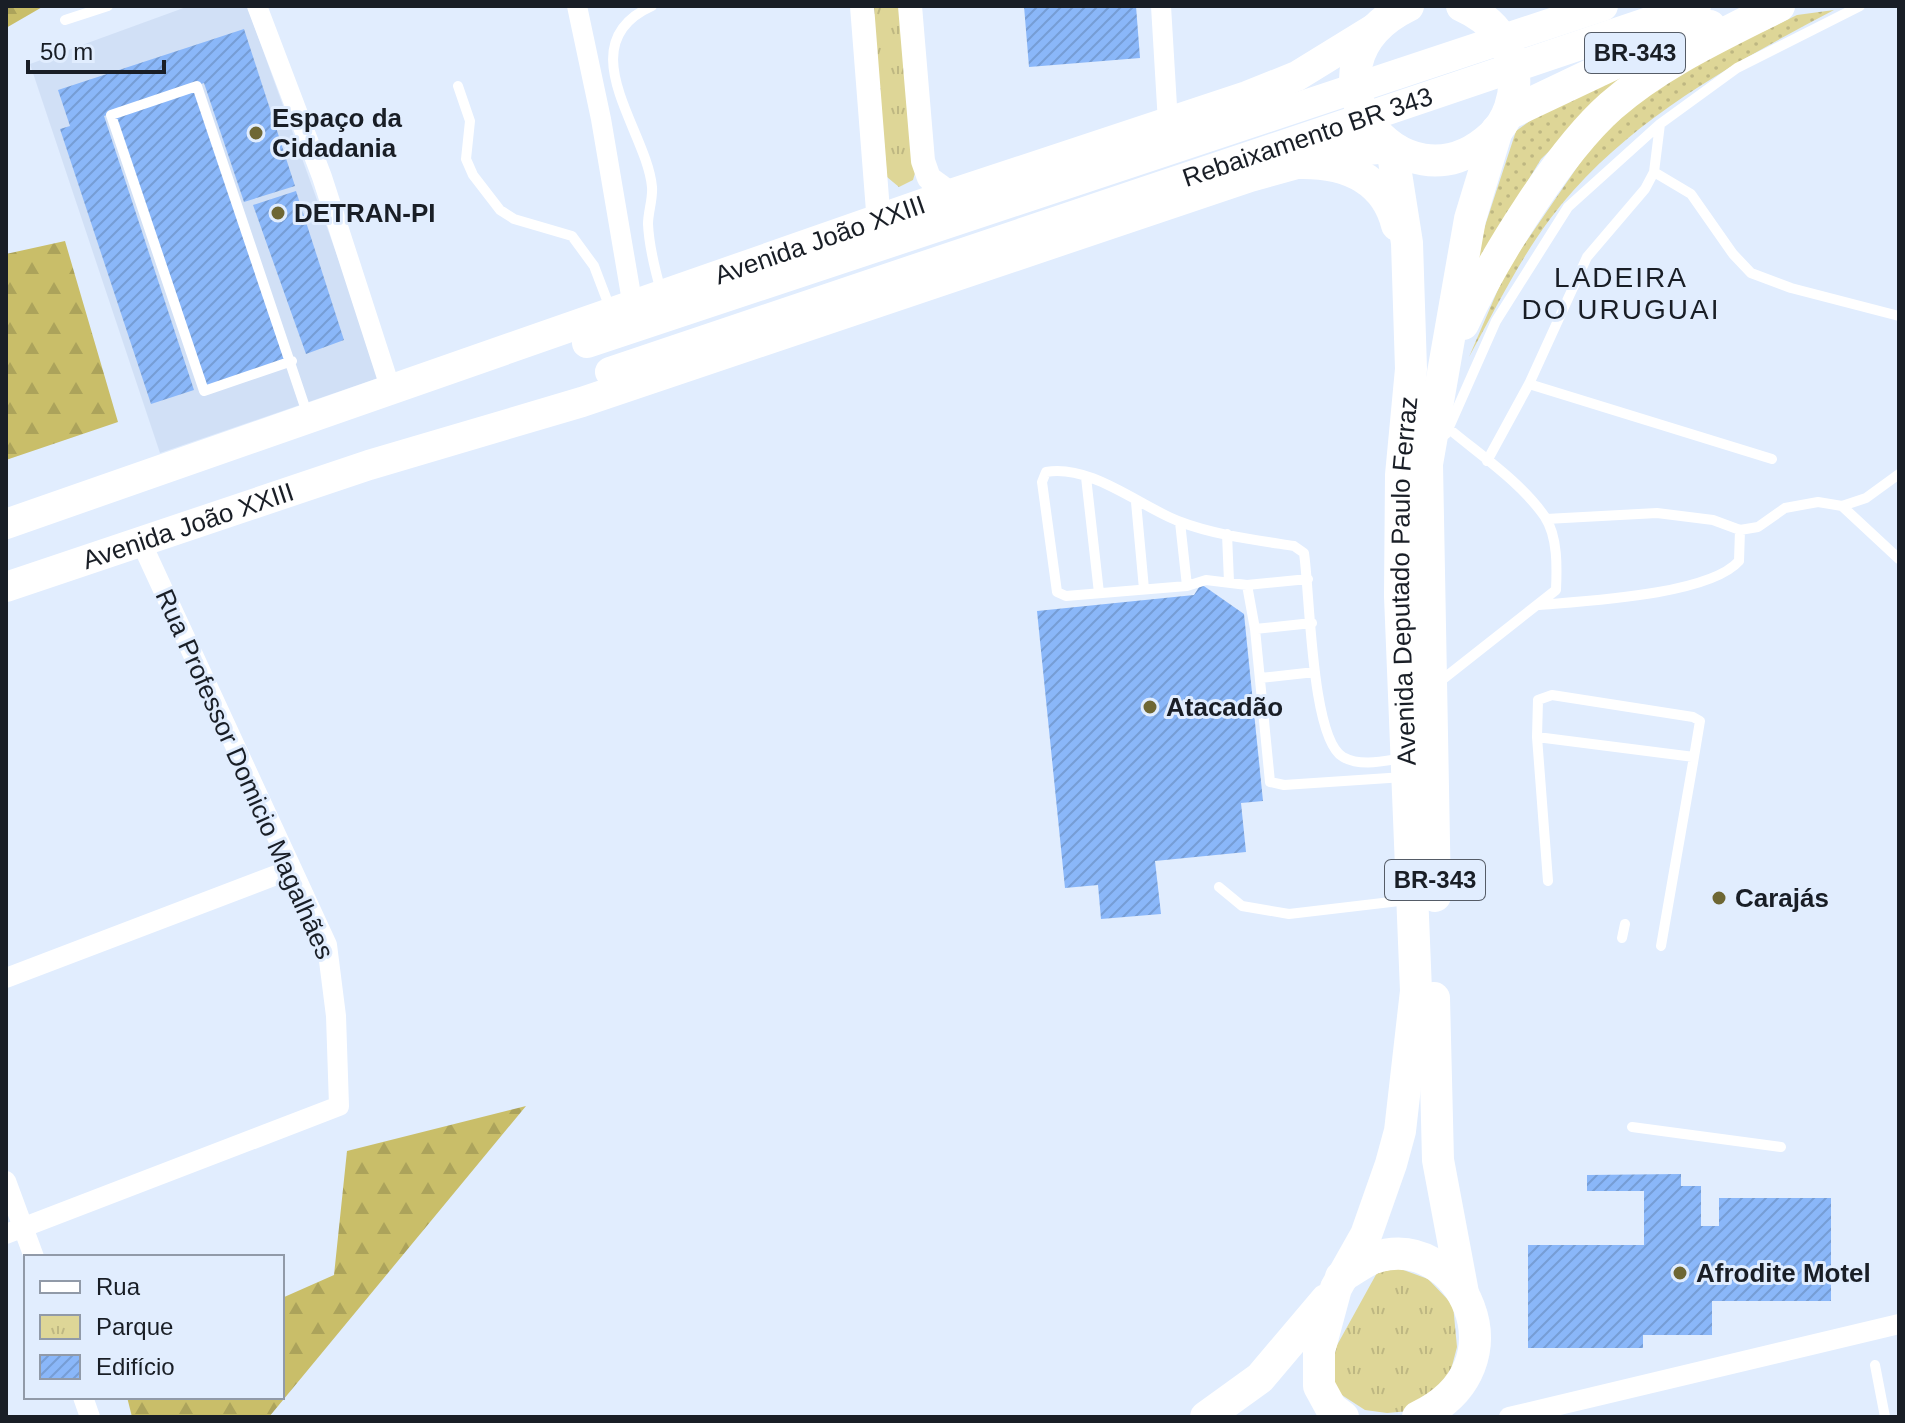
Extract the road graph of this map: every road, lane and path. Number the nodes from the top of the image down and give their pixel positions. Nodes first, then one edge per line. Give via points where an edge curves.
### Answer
1 (108, 6) edge
2 (257, 6) edge
3 (577, 6) edge
4 (652, 6) edge
5 (862, 6) edge
6 (910, 6) edge
7 (1161, 6) edge
8 (1408, 6) edge
9 (1603, 6) edge
10 (1696, 6) edge
11 (1768, 6) edge
12 (1779, 6) edge
13 (1860, 6) edge
14 (1476, 14) edge
15 (65, 20) dead end
16 (1375, 28) junction
17 (458, 86) dead end
18 (1502, 122) junction
19 (1168, 123) junction
20 (1660, 124) junction
21 (1392, 148) junction
22 (1298, 163) junction
23 (1654, 172) junction
24 (951, 194) junction
25 (876, 234) junction
26 (919, 266) joint
27 (663, 296) junction
28 (622, 310) junction
29 (1899, 316) edge
30 (292, 361) junction
31 (1444, 367) junction
32 (1411, 369) junction
33 (1529, 384) junction
34 (391, 390) junction
35 (310, 420) junction
36 (1448, 428) junction
37 (258, 437) junction
38 (1772, 459) dead end
39 (1487, 461) junction
40 (369, 465) junction
41 (1899, 474) edge
42 (1086, 477) junction
43 (1426, 484) junction
44 (1136, 502) junction
45 (1842, 506) junction
46 (1546, 519) junction
47 (1180, 522) junction
48 (6, 524) edge
49 (1740, 530) junction
50 (1227, 534) junction
51 (141, 542) junction
52 (1899, 559) edge
53 (1308, 579) junction
54 (1229, 582) junction
55 (1247, 585) junction
56 (1187, 586) junction
57 (6, 587) edge
58 (1144, 589) junction
59 (1099, 593) junction
60 (1539, 605) junction
61 (1312, 623) junction
62 (1255, 629) junction
63 (1315, 672) junction
64 (1260, 678) junction
65 (1430, 689) junction
66 (1537, 737) junction
67 (1694, 757) junction
68 (1407, 767) junction
69 (292, 869) junction
70 (1548, 881) dead end
71 (1219, 887) dead end
72 (1414, 900) junction
73 (1625, 924) dead end
74 (1622, 938) dead end
75 (1661, 946) dead end
76 (6, 978) edge
77 (1632, 1127) dead end
78 (1781, 1147) dead end
79 (6, 1181) edge
80 (14, 1231) edge
81 (32, 1255) edge
82 (1339, 1282) junction
83 (1463, 1293) junction
84 (1899, 1324) edge
85 (1875, 1365) dead end
86 (1466, 1378) junction
87 (1206, 1417) edge
88 (1343, 1417) edge
89 (1418, 1417) edge
90 (1453, 1417) edge
91 (1509, 1417) edge
92 (1885, 1417) edge

1 - 15 lane
2 - 34 street via 322,177
3 - 28 street via 601,119
4 - 27 lane via 623,25 615,52 615,87 652,186 648,225
5 - 25 street
6 - 24 street via 923,161 929,178
7 - 19 street
8 - 16 highway, BR-343
9 - 25 main road, Rebaixamento BR 343
10 - 26 main road, Rebaixamento BR 343
11 - 18 highway, BR-343 via 1666,40
12 - 31 highway via 1700,46 1610,107 1550,178 1478,291
13 - 20 lane, Avenida Deputado Paulo Ferraz via 1737,68
14 - 18 highway, BR-343 via 1508,49 1515,81
16 - 19 main road, Avenida João XXIII via 1297,76
16 - 21 highway, BR-343 via 1357,60 1356,94 1368,125
17 - 28 lane via 470,121 466,159 473,175 507,214 572,236
18 - 21 highway, BR-343 via 1480,146 1448,158 1414,158
18 - 31 highway, Avenida Deputado Paulo Ferraz / BR-343 via 1470,219
19 - 24 main road, Avenida João XXIII
20 - 23 lane
20 - 36 lane, Avenida Deputado Paulo Ferraz via 1560,220 1496,321
21 - 22 main road, Avenida João XXIII via 1371,147
21 - 32 highway, Avenida Deputado Paulo Ferraz / BR-343 via 1407,243
22 - 32 highway via 1359,172 1395,218
22 - 40 main road, Avenida João XXIII via 582,402
23 - 29 lane via 1691,194 1751,273
23 - 33 lane via 1587,257
24 - 25 main road, Avenida João XXIII
25 - 27 main road, Avenida João XXIII
25 - 37 main road, Avenida João XXIII via 609,337
26 - 40 main road, Avenida João XXIII via 648,357
27 - 28 main road, Avenida João XXIII
28 - 34 main road, Avenida João XXIII
30 - 30 lane via 197,86 111,115 204,391
30 - 35 lane
31 - 43 highway, Avenida Deputado Paulo Ferraz / BR-343
32 - 68 highway, Avenida Deputado Paulo Ferraz / BR-343 via 1401,505
33 - 38 lane
33 - 39 lane
34 - 35 main road, Avenida João XXIII
35 - 37 main road, Avenida João XXIII
36 - 39 lane
36 - 43 lane, Avenida Deputado Paulo Ferraz
37 - 48 main road, Avenida João XXIII
39 - 46 lane
40 - 51 main road, Avenida João XXIII
41 - 45 lane via 1866,498
42 - 44 lane
42 - 59 lane
42 - 59 lane via 1060,469 1046,472 1042,482 1057,592
43 - 65 highway, Avenida Deputado Paulo Ferraz / BR-343
44 - 47 lane
44 - 58 lane
45 - 49 lane via 1818,502 1785,508 1758,527
45 - 52 lane
46 - 49 lane via 1657,513 1713,520
46 - 60 lane via 1557,563 1556,590
47 - 50 lane
47 - 56 lane
49 - 60 lane via 1739,561 1721,577 1616,598
50 - 53 lane via 1294,546 1304,553
50 - 54 lane
51 - 57 main road, Avenida João XXIII
51 - 69 street, Rua Professor Domicio Magalhães
53 - 55 lane
53 - 61 lane
54 - 55 lane
54 - 56 lane via 1206,580
55 - 62 lane
56 - 58 lane
58 - 59 lane
60 - 65 lane
61 - 62 lane
61 - 63 lane
62 - 64 lane
63 - 64 lane
63 - 68 lane via 1330,745 1359,763
64 - 68 lane via 1273,785
65 - 83 highway, Avenida Deputado Paulo Ferraz / BR-343 via 1437,1141
66 - 67 lane
66 - 67 lane via 1538,700 1552,695 1693,717 1701,727
66 - 70 lane
67 - 75 lane
68 - 72 highway, Avenida Deputado Paulo Ferraz / BR-343
69 - 76 street
69 - 80 street, Rua Professor Domicio Magalhães via 327,945 339,1106
71 - 72 lane via 1242,906 1289,914
72 - 82 highway, Avenida Deputado Paulo Ferraz / BR-343 via 1415,1020 1400,1131 1366,1235
73 - 74 lane
77 - 78 lane
79 - 80 street
80 - 81 street
82 - 83 highway via 1374,1258 1409,1257 1446,1273
82 - 87 highway, Avenida Deputado Paulo Ferraz / BR-343 via 1260,1378
82 - 88 highway, Avenida Deputado Paulo Ferraz / BR-343 via 1317,1377 1331,1408
83 - 86 highway, BR-343 via 1475,1336
84 - 91 street
85 - 92 lane
86 - 89 highway via 1444,1402
86 - 90 main road

